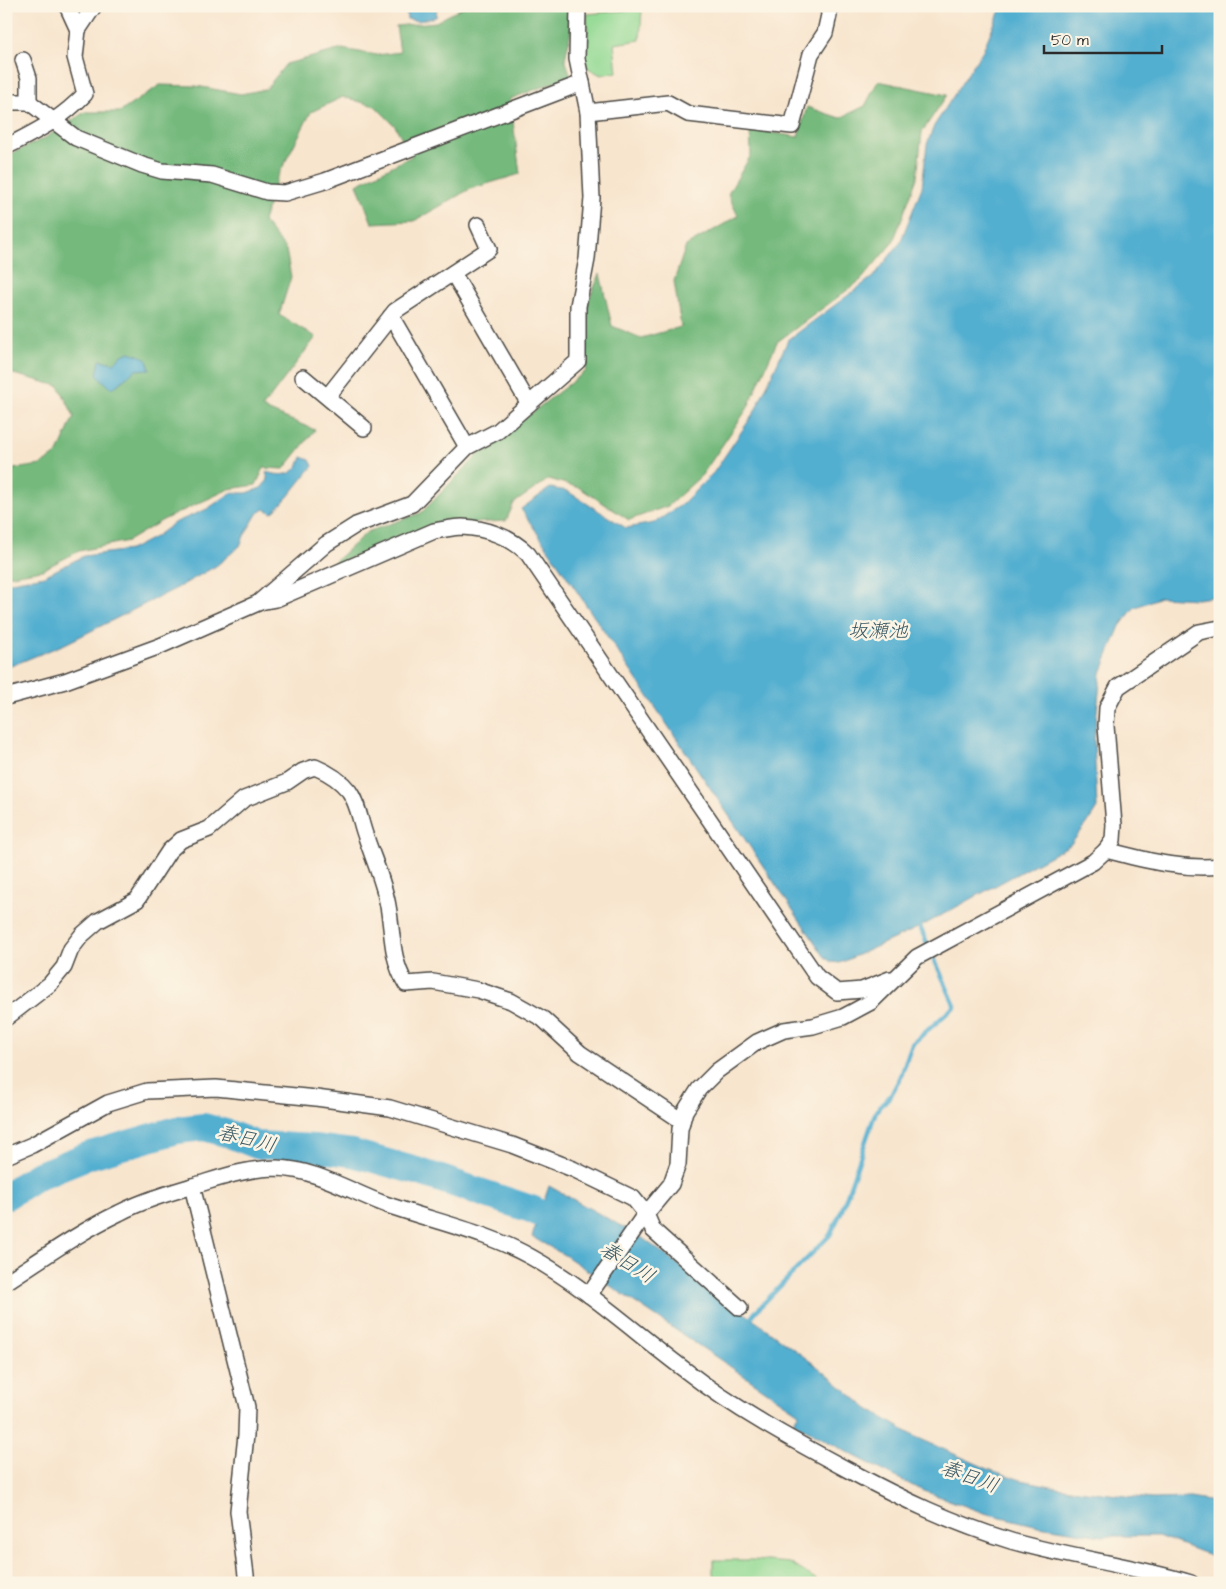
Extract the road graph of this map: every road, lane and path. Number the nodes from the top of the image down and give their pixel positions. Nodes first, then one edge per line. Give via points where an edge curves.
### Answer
1 (68, 6) edge
2 (94, 6) edge
3 (578, 6) edge
4 (828, 6) edge
5 (78, 30) junction
6 (23, 60) dead end
7 (582, 84) junction
8 (6, 102) edge
9 (29, 102) junction
10 (588, 112) junction
11 (54, 121) junction
12 (6, 147) edge
13 (478, 225) dead end
14 (453, 273) junction
15 (391, 316) junction
16 (303, 376) dead end
17 (328, 396) junction
18 (530, 404) junction
19 (364, 428) dead end
20 (467, 447) junction
21 (258, 603) junction
22 (1220, 628) edge
23 (6, 697) edge
24 (1106, 850) junction
25 (1220, 866) edge
26 (896, 977) junction
27 (6, 1018) edge
28 (682, 1121) junction
29 (6, 1156) edge
30 (192, 1186) junction
31 (643, 1217) junction
32 (6, 1282) edge
33 (591, 1292) junction
34 (740, 1308) dead end
35 (247, 1583) edge
36 (1191, 1583) edge

1 - 5 street
2 - 5 street
3 - 7 street via 577,59
4 - 10 street via 824,33 811,54 792,126 688,114 668,104
5 - 11 street via 74,57 85,94
6 - 9 street via 29,78
7 - 10 street
7 - 11 street via 325,181 285,193 267,192 212,175 162,171 142,165 76,138
8 - 9 street
9 - 11 street
10 - 18 street via 592,198 587,260 578,306 578,361
11 - 12 street
13 - 14 street via 489,249
14 - 15 street
14 - 18 street
15 - 17 street
15 - 20 street
16 - 17 street
17 - 19 street
18 - 20 street via 498,431
20 - 21 street via 412,504 356,524 326,544
21 - 23 street via 160,646
21 - 26 street via 276,599 434,531 462,527 489,531 509,539 528,554 817,977 837,992 862,990
22 - 24 street via 1199,632 1118,687 1107,708 1106,745 1114,825 1113,840
24 - 25 street via 1167,866
24 - 26 street via 1093,862 932,948
26 - 28 street via 871,1002 843,1017 784,1030 757,1042 698,1088
27 - 28 street via 50,984 82,935 98,921 137,900 169,851 181,840 209,829 244,799 315,767 349,791 361,815 365,836 383,882 395,960 406,984 433,982 478,990 511,1001 543,1019 580,1053
28 - 31 street via 678,1164 671,1184
29 - 31 street via 108,1103 147,1091 216,1088 390,1108 512,1145 573,1169 633,1198
30 - 32 street via 118,1213
30 - 33 street via 248,1170 298,1170 503,1244
30 - 35 street via 247,1407 238,1510
31 - 33 street
31 - 34 street
33 - 36 street via 687,1372 759,1420 929,1512 1014,1542

